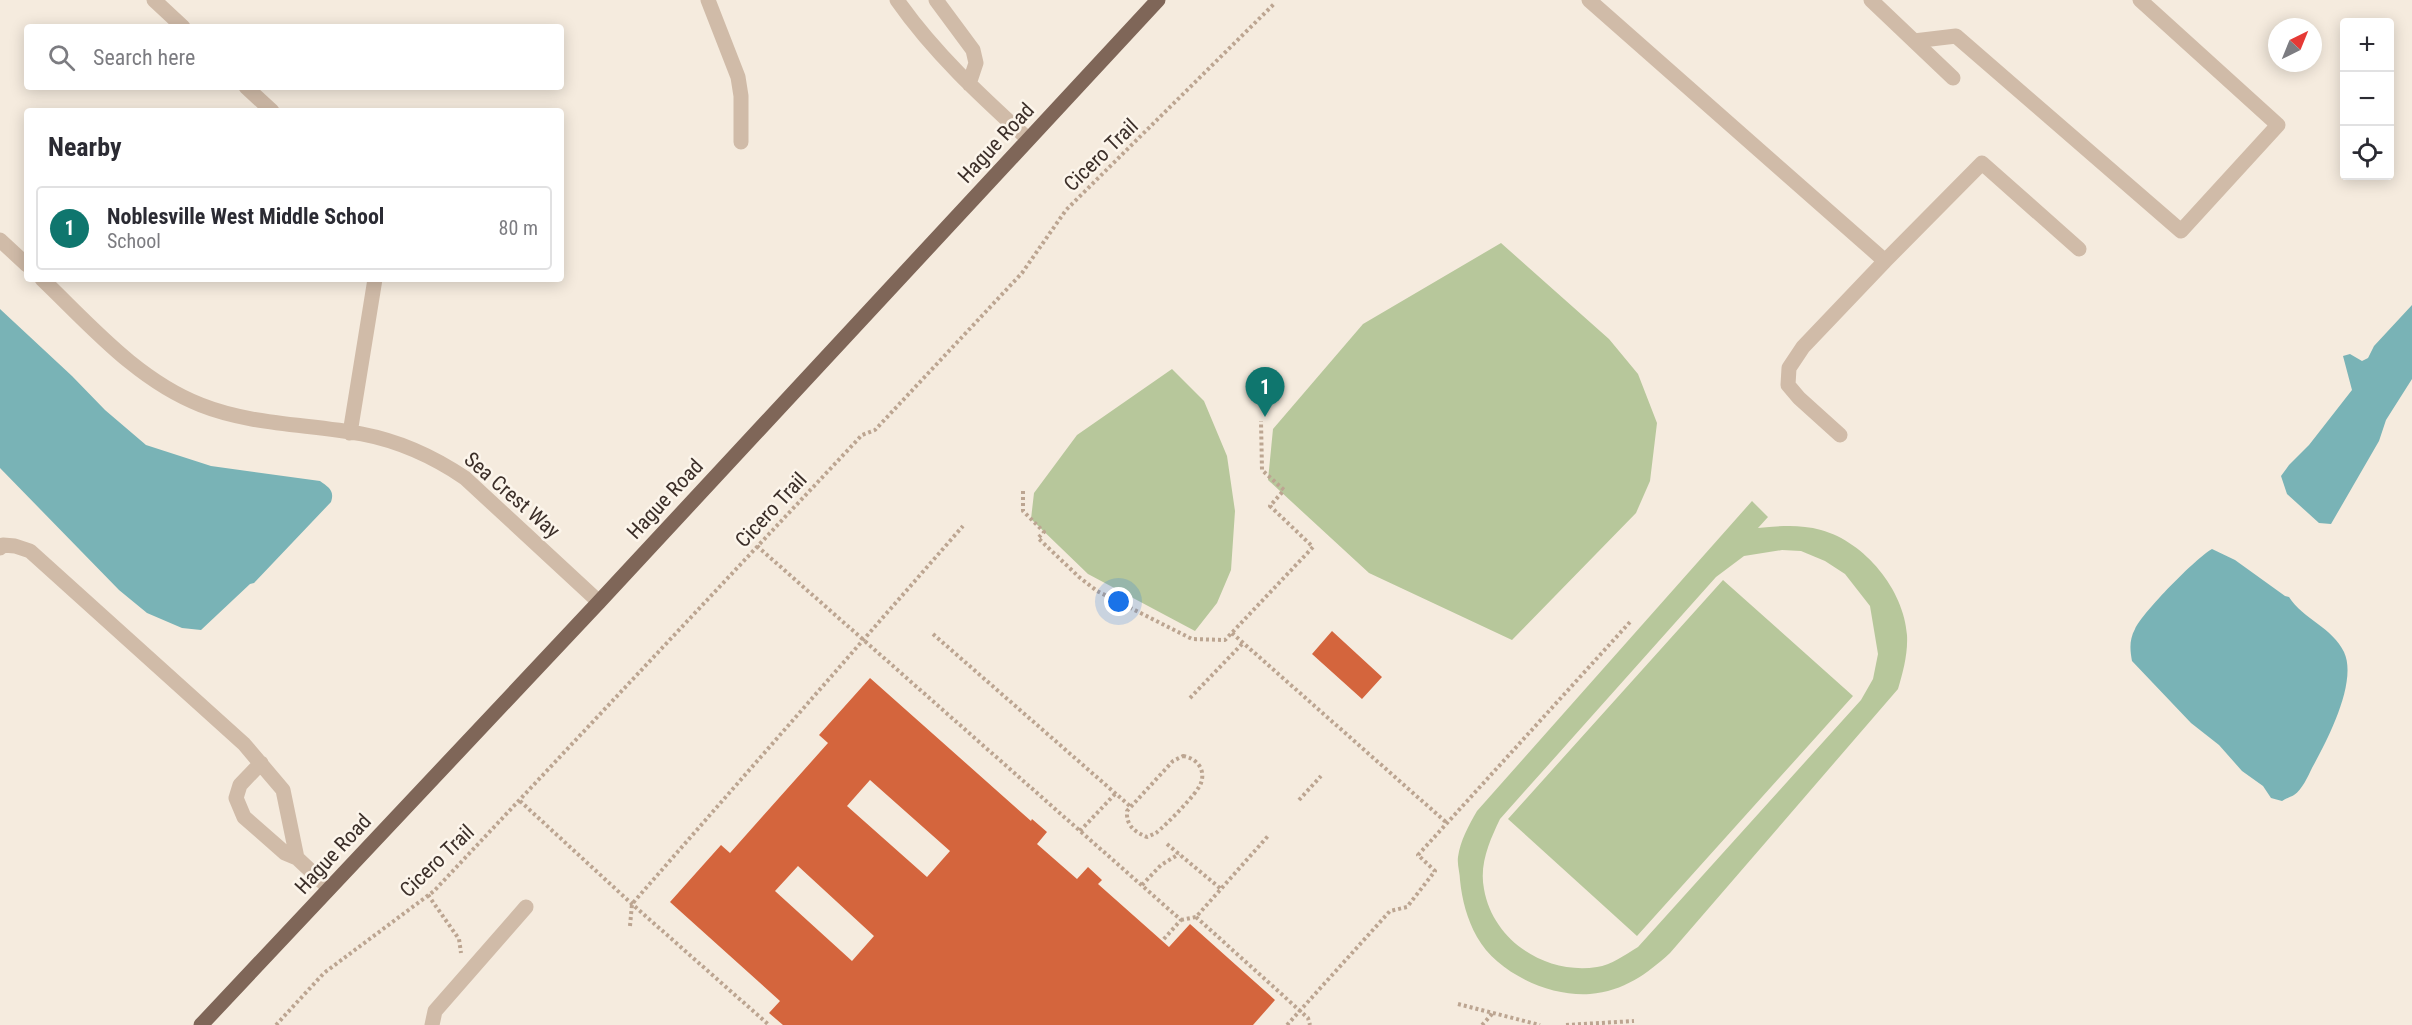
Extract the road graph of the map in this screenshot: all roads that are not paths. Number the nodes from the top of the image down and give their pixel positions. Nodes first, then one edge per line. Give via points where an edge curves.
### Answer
1 (154, 0) edge
2 (708, 0) edge
3 (897, 0) edge
4 (936, 0) edge
5 (1158, 0) edge
6 (1589, 0) edge
7 (1871, 0) edge
8 (2140, 0) edge
9 (180, 24) edge
10 (1914, 42) junction
11 (1953, 78) dead end
12 (969, 84) junction
13 (249, 90) edge
14 (269, 108) edge
15 (1028, 139) junction
16 (741, 142) dead end
17 (0, 240) edge
18 (2079, 249) dead end
19 (1885, 261) junction
20 (24, 262) edge
21 (45, 282) edge
22 (375, 282) edge
23 (350, 433) junction
24 (1840, 435) dead end
25 (0, 548) edge
26 (599, 602) junction
27 (261, 764) junction
28 (297, 858) junction
29 (329, 888) junction
30 (526, 907) dead end
31 (201, 1025) edge
32 (432, 1025) edge

1 - 9 street
2 - 16 street via 738,77
3 - 12 street
4 - 12 street via 973,50 976,63
5 - 15 main road, Hague Road
6 - 19 street
7 - 10 street
8 - 10 street via 2278,125 2181,231 1956,36
10 - 11 street
12 - 15 street
13 - 14 street
15 - 26 main road, Hague Road
17 - 20 street
18 - 19 street via 1982,163
19 - 24 street via 1803,347 1789,368 1788,385
21 - 23 street, Sea Crest Way via 153,381 182,397 227,413
22 - 23 street
23 - 26 street, Sea Crest Way via 395,443 445,464
25 - 27 street via 15,546 30,551 244,744
26 - 29 main road, Hague Road
27 - 28 street via 282,790
27 - 28 street via 240,785 236,798 244,817 285,853
28 - 29 street
29 - 31 main road, Hague Road
30 - 32 street via 435,1011

